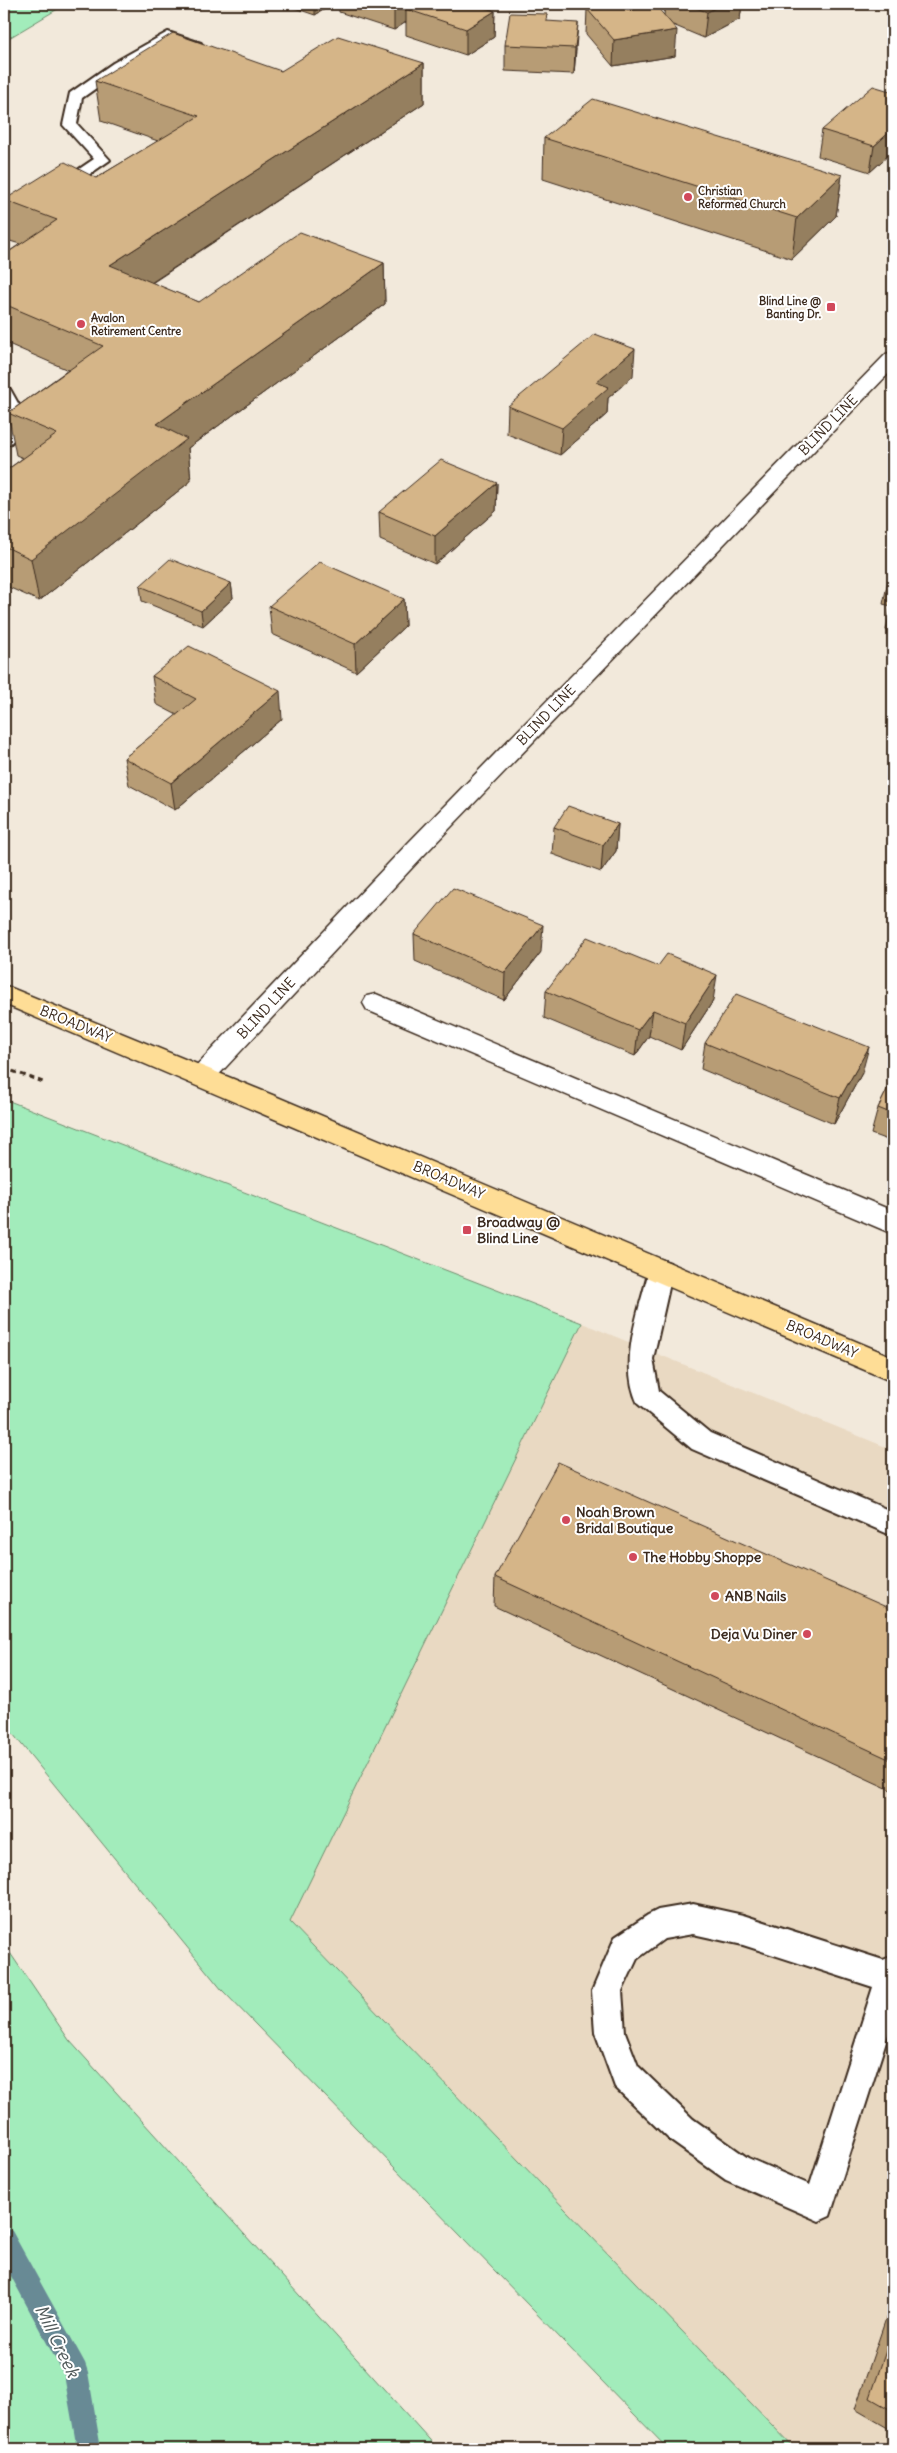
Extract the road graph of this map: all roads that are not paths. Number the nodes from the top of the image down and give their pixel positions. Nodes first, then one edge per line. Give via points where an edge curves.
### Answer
1 (213, 52) edge
2 (4, 226) edge
3 (893, 358) edge
4 (4, 393) edge
5 (4, 440) edge
6 (4, 994) edge
7 (376, 1003) dead end
8 (202, 1076) junction
9 (893, 1223) edge
10 (661, 1270) junction
11 (893, 1370) edge
12 (893, 1524) edge
13 (892, 1974) edge

1 - 2 lane via 168,36 75,96 70,125 104,160
3 - 8 street, BLIND LINE via 416,849
4 - 5 lane via 20,421
6 - 8 main road, BROADWAY
7 - 9 street
8 - 10 main road, BROADWAY
10 - 11 main road, BROADWAY
10 - 12 lane via 641,1359 647,1396 701,1442
13 - 13 lane via 818,2205 737,2169 682,2130 626,2076 610,2032 607,1991 622,1956 626,1948 658,1925 692,1920 743,1930

